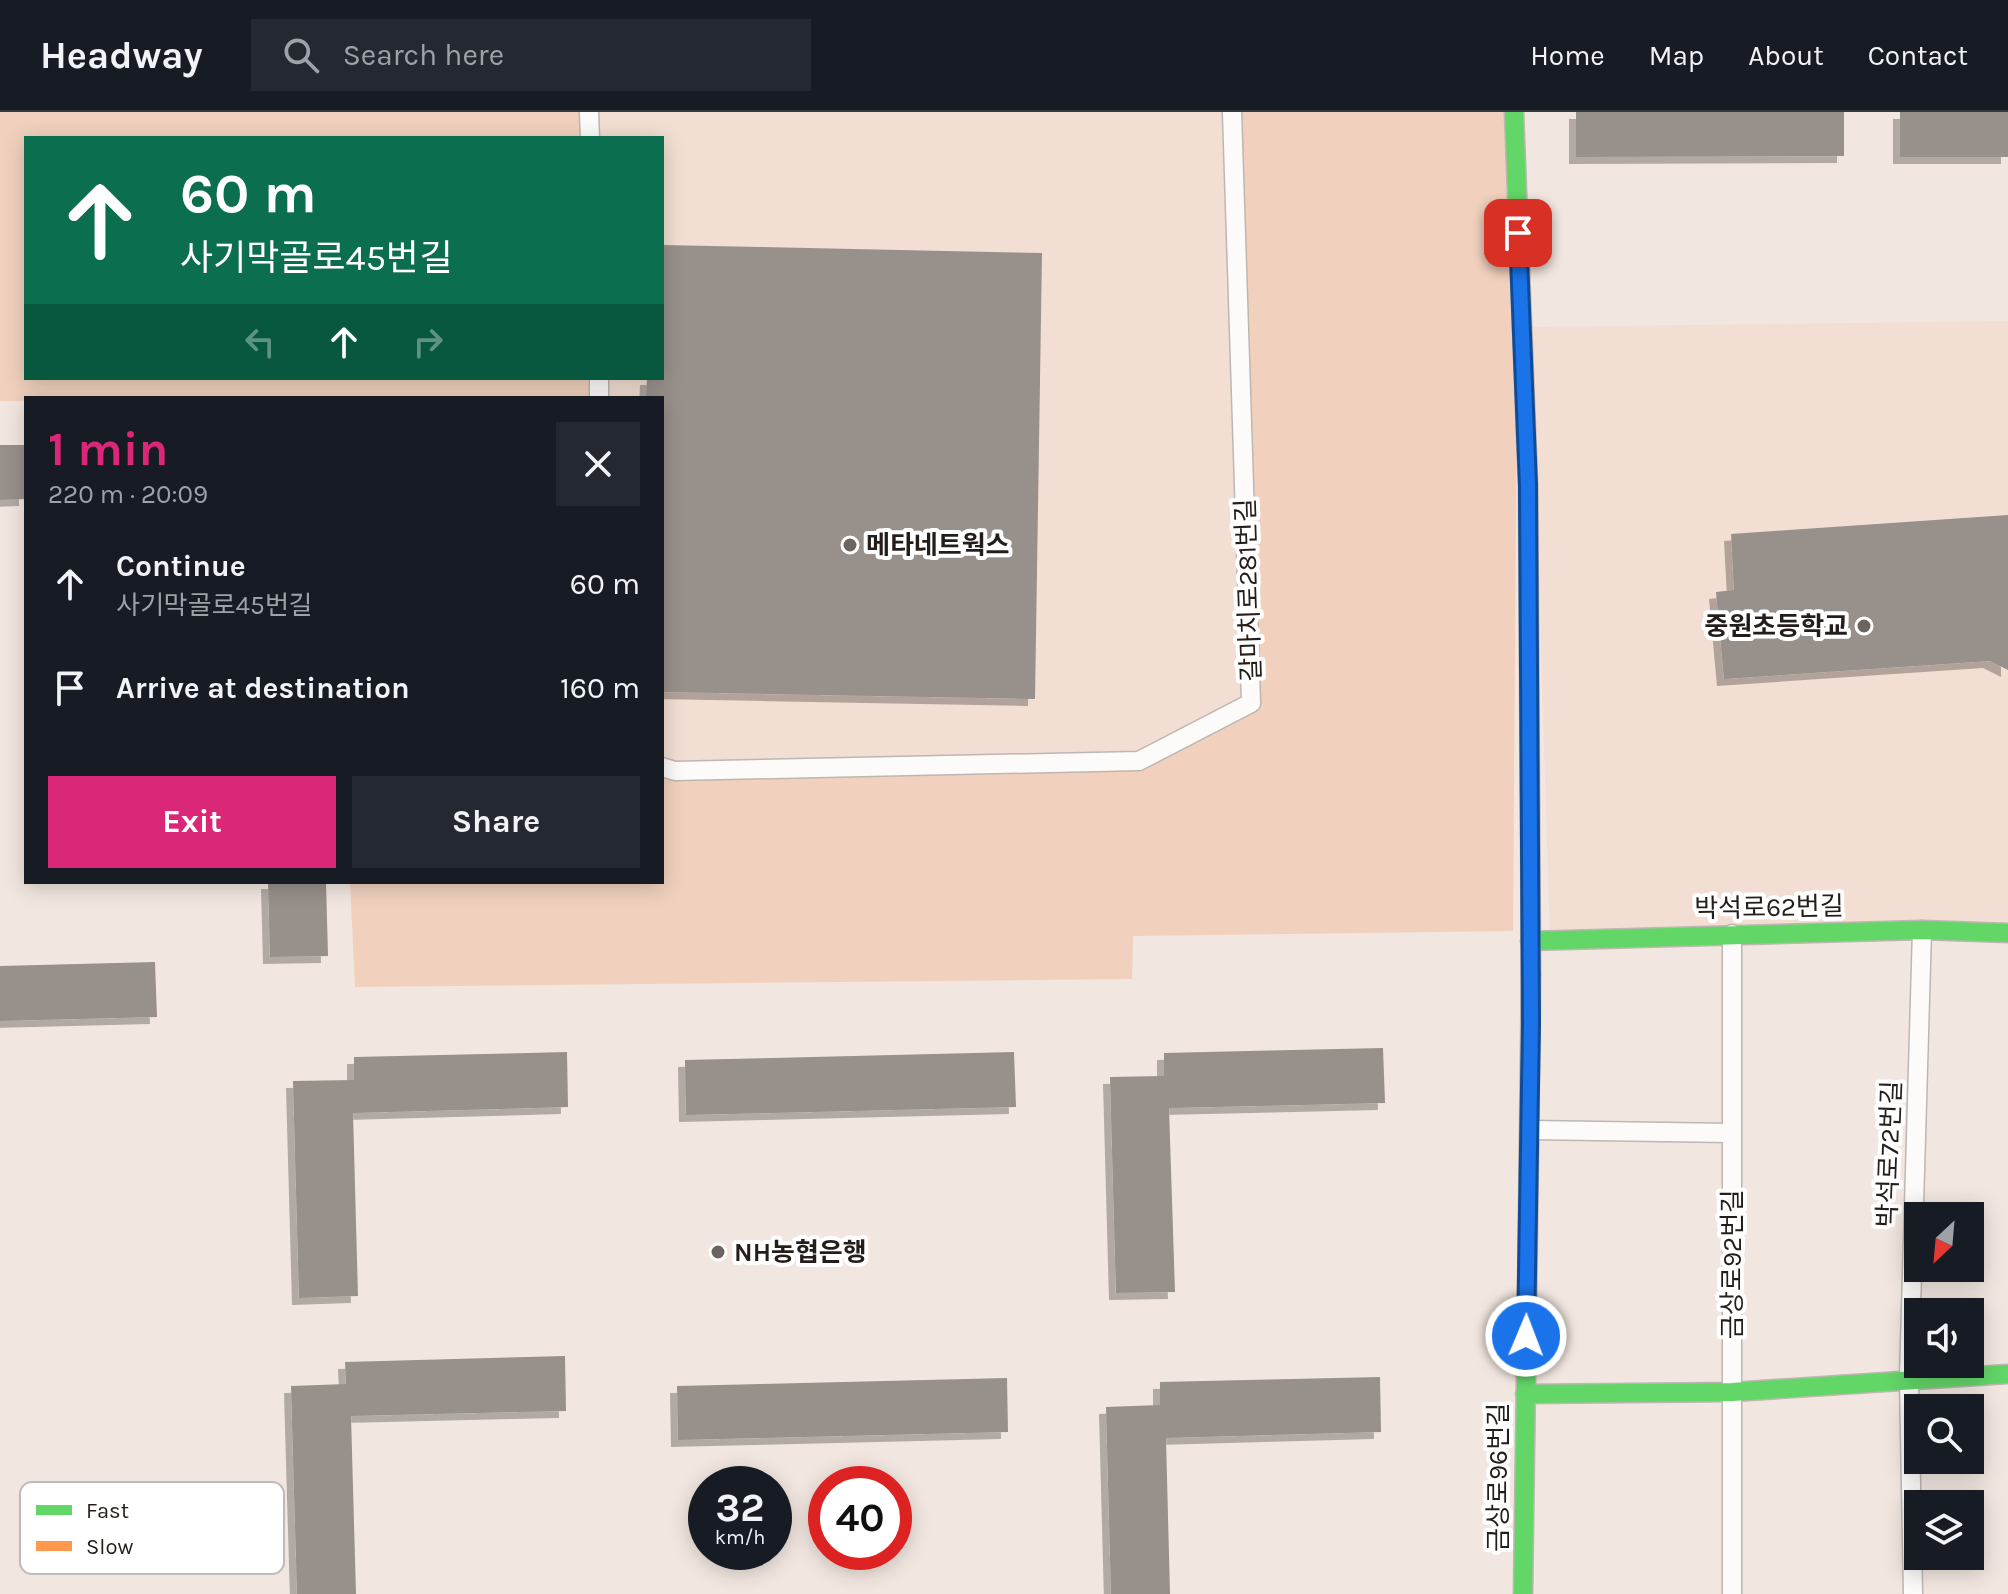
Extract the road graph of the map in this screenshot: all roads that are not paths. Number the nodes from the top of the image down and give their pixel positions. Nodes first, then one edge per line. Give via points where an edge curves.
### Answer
1 (589, 112) edge
2 (1232, 112) edge
3 (1514, 112) edge
4 (590, 136) edge
5 (664, 768) edge
6 (1922, 930) junction
7 (2008, 933) edge
8 (1732, 934) junction
9 (1530, 941) junction
10 (1530, 1130) junction
11 (1731, 1133) junction
12 (1911, 1298) edge
13 (2008, 1374) edge
14 (1984, 1375) edge
15 (1909, 1378) joint
16 (1732, 1392) junction
17 (1525, 1394) junction
18 (1523, 1594) edge
19 (1732, 1594) edge
20 (1913, 1594) edge

1 - 4 lane
2 - 5 lane, 갈마치로281번길 via 1251,703 1139,761
3 - 9 street, 금상로96번길 via 1528,485
6 - 7 street, 박석로62번길
6 - 8 street, 박석로62번길
6 - 12 lane, 박석로72번길
8 - 9 street, 박석로62번길
8 - 11 lane, 금상로92번길
9 - 10 street, 금상로96번길
10 - 11 lane
10 - 17 street, 금상로96번길
11 - 16 lane, 금상로92번길
13 - 14 street
15 - 16 street
15 - 20 lane, 박석로72번길
16 - 17 street
16 - 19 lane, 금상로92번길
17 - 18 street, 금상로96번길

